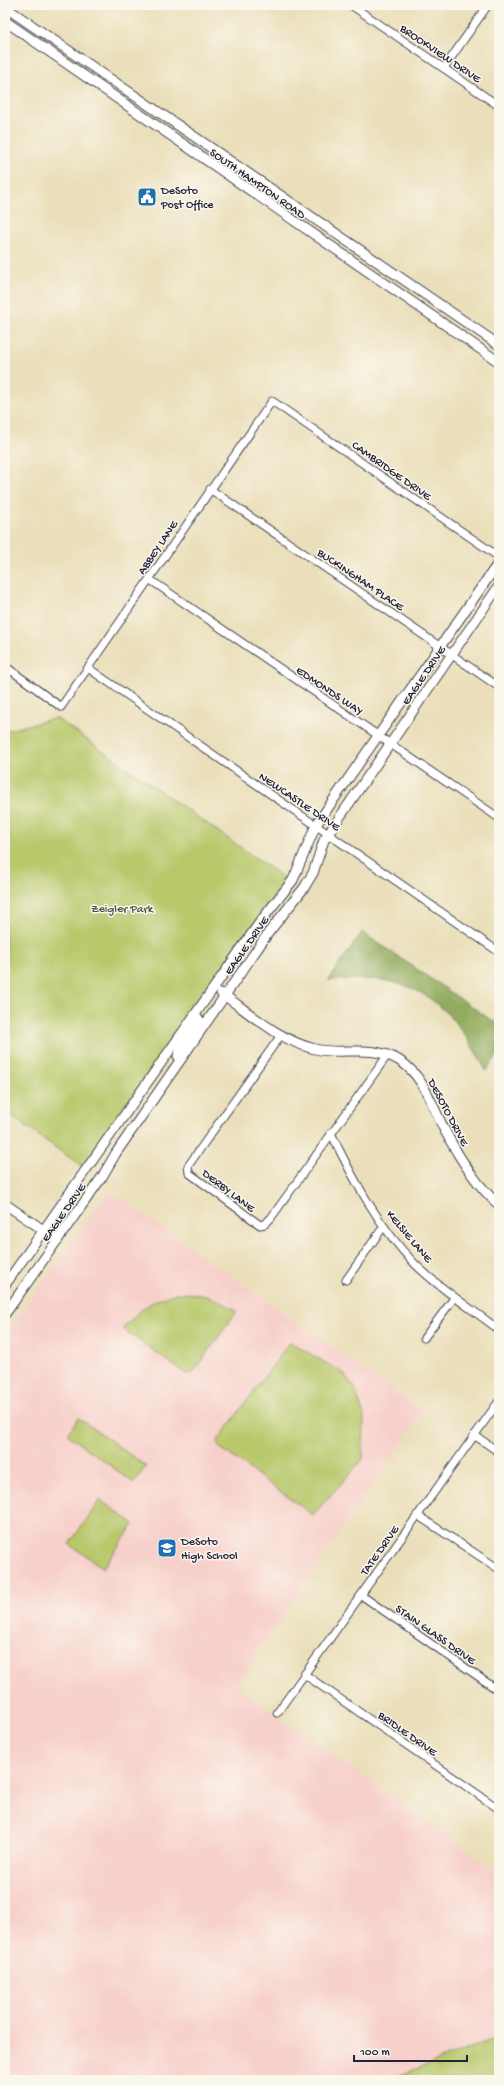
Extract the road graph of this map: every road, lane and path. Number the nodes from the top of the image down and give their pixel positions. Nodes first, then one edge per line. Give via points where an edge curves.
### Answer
1 (488, 5) edge
2 (355, 6) edge
3 (5, 7) edge
4 (5, 21) edge
5 (92, 67) junction
6 (444, 68) junction
7 (84, 77) junction
8 (147, 105) junction
9 (499, 106) edge
10 (140, 115) junction
11 (253, 177) junction
12 (246, 188) junction
13 (313, 218) junction
14 (304, 229) junction
15 (449, 310) junction
16 (441, 323) junction
17 (499, 344) edge
18 (499, 362) edge
19 (272, 401) joint
20 (210, 489) junction
21 (499, 557) edge
22 (499, 562) edge
23 (149, 579) junction
24 (499, 586) edge
25 (440, 646) junction
26 (452, 654) junction
27 (5, 666) edge
28 (88, 668) junction
29 (499, 687) edge
30 (378, 736) junction
31 (391, 743) junction
32 (499, 818) edge
33 (316, 825) junction
34 (328, 834) junction
35 (293, 880) junction
36 (304, 888) junction
37 (499, 952) edge
38 (214, 988) junction
39 (225, 996) junction
40 (194, 1015) junction
41 (281, 1035) junction
42 (387, 1056) junction
43 (164, 1084) junction
44 (331, 1133) junction
45 (92, 1162) junction
46 (106, 1172) junction
47 (5, 1204) edge
48 (499, 1205) edge
49 (384, 1226) junction
50 (44, 1230) junction
51 (58, 1240) junction
52 (346, 1280) dead end
53 (5, 1285) edge
54 (454, 1298) junction
55 (5, 1314) edge
56 (499, 1330) edge
57 (424, 1338) dead end
58 (499, 1400) edge
59 (474, 1435) junction
60 (499, 1452) edge
61 (417, 1515) junction
62 (499, 1569) edge
63 (361, 1595) junction
64 (304, 1674) junction
65 (499, 1691) edge
66 (277, 1713) dead end
67 (499, 1810) edge

1 - 6 street
2 - 6 street, BROOKVIEW DRIVE
3 - 5 street, SOUTH HAMPTON ROAD
4 - 7 street, SOUTH HAMPTON ROAD
5 - 7 street
5 - 8 street, SOUTH HAMPTON ROAD
6 - 9 street, BROOKVIEW DRIVE
7 - 10 street, SOUTH HAMPTON ROAD
8 - 10 street
8 - 11 street, SOUTH HAMPTON ROAD
10 - 12 street, SOUTH HAMPTON ROAD
11 - 12 street
11 - 13 street, SOUTH HAMPTON ROAD
12 - 14 street, SOUTH HAMPTON ROAD
13 - 14 street
13 - 15 street, SOUTH HAMPTON ROAD
14 - 16 street, SOUTH HAMPTON ROAD
15 - 16 street
15 - 17 street, SOUTH HAMPTON ROAD
16 - 18 street, SOUTH HAMPTON ROAD
19 - 20 street, ABBEY LANE
19 - 21 street, CAMBRIDGE DRIVE
20 - 23 street, ABBEY LANE
20 - 25 street, BUCKINGHAM PLACE
22 - 25 street, EAGLE DRIVE
23 - 28 street, ABBEY LANE
23 - 30 street, EDMONDS WAY
24 - 26 street, EAGLE DRIVE
25 - 26 street, BUCKINGHAM PLACE
25 - 30 street, EAGLE DRIVE
26 - 29 street, BUCKINGHAM PLACE
26 - 31 street, EAGLE DRIVE
27 - 28 street, ABBEY LANE via 61,707
28 - 33 street, NEWCASTLE DRIVE
30 - 31 street, EDMONDS WAY
30 - 33 street, EAGLE DRIVE
31 - 32 street, EDMONDS WAY
31 - 34 street, EAGLE DRIVE
33 - 34 street, NEWCASTLE DRIVE
33 - 35 street, EAGLE DRIVE
34 - 36 street, EAGLE DRIVE
34 - 37 street, NEWCASTLE DRIVE
35 - 36 street
35 - 38 street, EAGLE DRIVE
36 - 39 street, EAGLE DRIVE via 269,932
38 - 39 street, DESOTO DRIVE
38 - 40 street, EAGLE DRIVE
39 - 41 street, DESOTO DRIVE
39 - 43 street, EAGLE DRIVE
40 - 43 street via 200,1021 184,1043
40 - 45 street, EAGLE DRIVE
41 - 42 street, DESOTO DRIVE via 295,1043 327,1052 364,1050
41 - 44 street, DERBY LANE via 193,1157 188,1166 189,1174 250,1220 260,1225 265,1224
42 - 44 street, DERBY LANE
42 - 48 street, DESOTO DRIVE via 401,1061 423,1085 461,1159
43 - 46 street, EAGLE DRIVE via 116,1153
44 - 49 street, KELSIE LANE via 354,1181
45 - 46 street
45 - 50 street, EAGLE DRIVE
46 - 51 street, EAGLE DRIVE
47 - 50 street
49 - 52 street
49 - 54 street, KELSIE LANE via 415,1264
50 - 51 street
50 - 53 street, EAGLE DRIVE
51 - 55 street, EAGLE DRIVE
54 - 56 street, KELSIE LANE
54 - 57 street
58 - 59 street, TATE DRIVE
59 - 60 street
59 - 61 street, TATE DRIVE
61 - 62 street
61 - 63 street, TATE DRIVE
63 - 64 street, TATE DRIVE
63 - 65 street, STAIN GLASS DRIVE
64 - 66 street, TATE DRIVE
64 - 67 street, BRIDLE DRIVE

